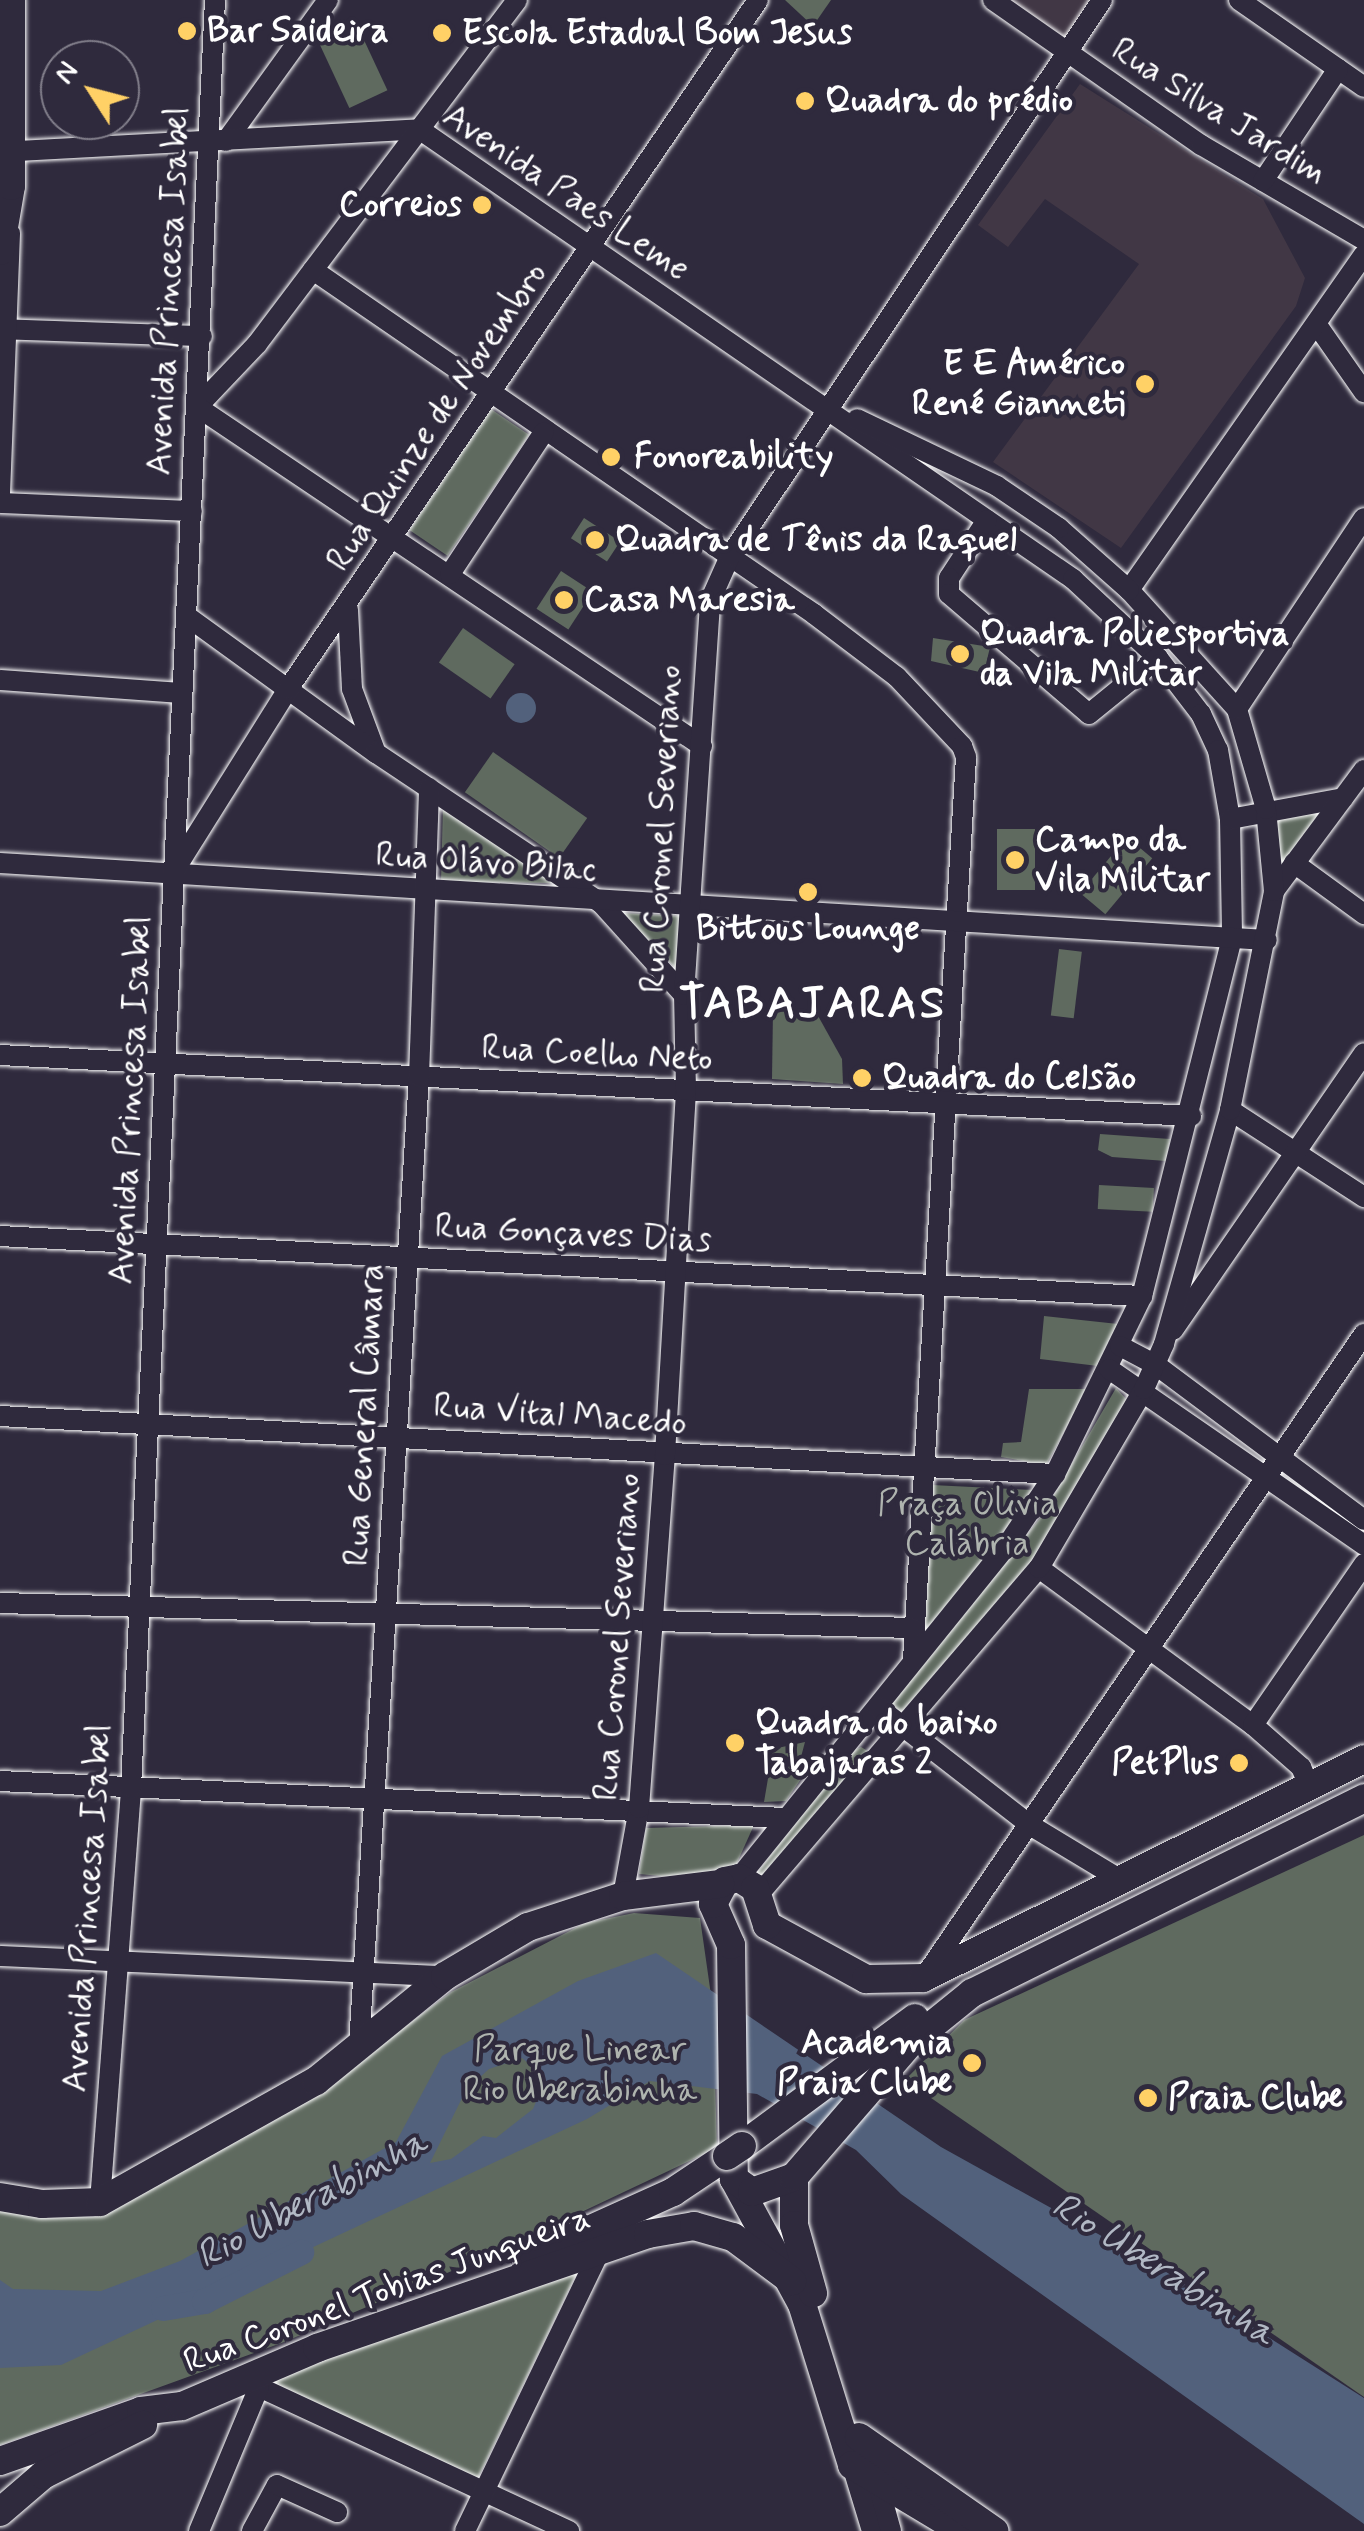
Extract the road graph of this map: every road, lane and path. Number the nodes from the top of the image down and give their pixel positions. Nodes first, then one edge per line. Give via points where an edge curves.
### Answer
1 (12, 0) edge
2 (215, 0) edge
3 (328, 0) edge
4 (517, 0) edge
5 (758, 0) edge
6 (993, 0) edge
7 (1102, 0) edge
8 (1239, 0) edge
9 (1068, 52) junction
10 (1338, 69) junction
11 (1364, 87) edge
12 (420, 129) junction
13 (217, 142) junction
14 (6, 152) edge
15 (1263, 181) junction
16 (11, 186) junction
17 (1364, 240) edge
18 (592, 249) junction
19 (0, 250) edge
20 (1364, 255) edge
21 (312, 270) junction
22 (1317, 325) junction
23 (4, 329) edge
24 (202, 336) junction
25 (1364, 392) edge
26 (490, 396) junction
27 (199, 407) junction
28 (832, 409) junction
29 (544, 432) junction
30 (0, 494) edge
31 (0, 502) edge
32 (192, 511) junction
33 (1364, 518) edge
34 (987, 520) junction
35 (395, 535) junction
36 (730, 556) junction
37 (450, 574) junction
38 (1129, 590) junction
39 (350, 603) junction
40 (188, 617) junction
41 (1158, 658) junction
42 (0, 680) edge
43 (288, 689) junction
44 (182, 693) junction
45 (1237, 709) junction
46 (702, 746) junction
47 (376, 753) junction
48 (1364, 770) edge
49 (430, 788) junction
50 (1343, 798) junction
51 (1266, 810) junction
52 (1230, 818) junction
53 (0, 863) edge
54 (1294, 863) junction
55 (173, 873) junction
56 (1274, 891) junction
57 (426, 893) junction
58 (600, 903) junction
59 (694, 908) junction
60 (1364, 914) edge
61 (958, 924) junction
62 (1232, 938) junction
63 (1267, 940) junction
64 (684, 995) junction
65 (1364, 1053) edge
66 (0, 1056) edge
67 (166, 1062) junction
68 (419, 1078) junction
69 (686, 1090) junction
70 (945, 1106) junction
71 (1230, 1110) junction
72 (1191, 1116) junction
73 (1296, 1150) junction
74 (1364, 1197) edge
75 (0, 1236) edge
76 (157, 1243) junction
77 (407, 1257) junction
78 (674, 1272) junction
79 (935, 1285) junction
80 (1142, 1296) junction
81 (1364, 1334) edge
82 (1164, 1344) junction
83 (1120, 1346) junction
84 (1156, 1365) junction
85 (1109, 1369) junction
86 (1144, 1389) junction
87 (0, 1416) edge
88 (148, 1422) junction
89 (396, 1436) junction
90 (665, 1455) junction
91 (923, 1465) junction
92 (1276, 1467) junction
93 (1055, 1474) junction
94 (1364, 1520) edge
95 (1364, 1545) edge
96 (1364, 1564) edge
97 (1039, 1568) junction
98 (0, 1602) edge
99 (138, 1608) junction
100 (386, 1616) junction
101 (652, 1624) junction
102 (913, 1628) junction
103 (1147, 1649) junction
104 (913, 1660) junction
105 (875, 1712) junction
106 (1252, 1725) junction
107 (900, 1733) junction
108 (1364, 1759) edge
109 (0, 1781) edge
110 (1309, 1786) junction
111 (131, 1788) junction
112 (376, 1798) junction
113 (1363, 1800) edge
114 (640, 1808) junction
115 (786, 1818) junction
116 (1030, 1825) junction
117 (1123, 1881) junction
118 (740, 1885) junction
119 (622, 1896) junction
120 (767, 1925) junction
121 (730, 1944) junction
122 (0, 1956) edge
123 (120, 1961) junction
124 (1023, 1966) junction
125 (362, 1975) junction
126 (445, 1976) junction
127 (923, 1978) junction
128 (359, 2046) junction
129 (734, 2160) junction
130 (794, 2178) junction
131 (0, 2197) edge
132 (100, 2202) junction
133 (600, 2250) junction
134 (792, 2281) junction
135 (316, 2348) junction
136 (255, 2381) junction
137 (182, 2406) junction
138 (859, 2437) junction
139 (0, 2461) edge
140 (852, 2465) junction
141 (878, 2484) junction
142 (483, 2491) junction
143 (0, 2512) edge
144 (337, 2512) dead end
145 (200, 2531) edge
146 (252, 2531) edge
147 (466, 2531) edge
148 (569, 2531) edge
149 (872, 2531) edge
150 (891, 2531) edge
151 (962, 2531) edge
152 (994, 2531) edge

1 - 14 main road
2 - 13 street, Avenida Princesa Isabel
3 - 13 street
4 - 12 street
5 - 18 street, Rua Quinze de Novembro
6 - 9 street, Rua Silva Jardim
7 - 9 street, Rua Coronel Severiano
8 - 10 street
9 - 15 street, Rua Silva Jardim
9 - 28 street, Rua Coronel Severiano
10 - 11 street
10 - 15 street
12 - 13 street, Avenida Paes Leme
12 - 18 street, Avenida Paes Leme
12 - 21 street
13 - 14 street, Avenida Paes Leme
13 - 24 street, Avenida Princesa Isabel
14 - 16 main road
15 - 17 street, Rua Silva Jardim
16 - 19 main road
16 - 23 street
18 - 26 street, Rua Quinze de Novembro
18 - 28 street, Avenida Paes Leme
20 - 22 street
21 - 26 street
21 - 27 street via 238,368
22 - 25 street
22 - 38 street
23 - 24 street
23 - 30 street
24 - 27 street, Avenida Princesa Isabel
26 - 29 street
26 - 35 street, Rua Quinze de Novembro
27 - 32 street, Avenida Princesa Isabel
27 - 35 street
28 - 34 street
28 - 36 street, Rua Coronel Severiano
28 - 38 street via 996,486 1059,528
29 - 36 street
29 - 37 street
31 - 32 street
32 - 40 street, Avenida Princesa Isabel
33 - 45 street
34 - 41 street via 1073,579
34 - 41 street via 950,578 950,594 1089,714
35 - 37 street
35 - 39 street, Rua Quinze de Novembro
36 - 46 street, Rua Coronel Severiano via 710,600
36 - 61 street via 897,677 949,729 966,757
37 - 46 street
38 - 45 street
39 - 43 street, Rua Quinze de Novembro
39 - 47 street via 346,661
40 - 43 street
40 - 44 street, Avenida Princesa Isabel
41 - 52 street via 1201,714 1218,750
42 - 44 street
43 - 47 street
43 - 55 street, Rua Quinze de Novembro
44 - 55 street, Avenida Princesa Isabel
45 - 51 street
46 - 59 street, Rua Coronel Severiano
47 - 49 street
48 - 50 street
49 - 57 street, Rua General Câmara
49 - 58 street
50 - 51 street
50 - 54 street
51 - 52 street
51 - 56 street
52 - 62 street
53 - 55 street, Rua Olávo Bilac
54 - 56 street
54 - 60 street
55 - 57 street, Rua Olávo Bilac
55 - 67 street, Avenida Princesa Isabel
56 - 63 street
57 - 58 street, Rua Olávo Bilac
57 - 68 street, Rua General Câmara
58 - 59 street, Rua Olávo Bilac
58 - 64 street
59 - 61 street, Rua Olávo Bilac
59 - 64 street, Rua Coronel Severiano
61 - 62 street, Rua Olávo Bilac
61 - 70 street
62 - 63 street, Rua Olávo Bilac
62 - 72 street
63 - 71 street
64 - 69 street, Rua Coronel Severiano
65 - 73 street
66 - 67 street, Rua Coelho Neto
67 - 68 street, Rua Coelho Neto
67 - 76 street, Avenida Princesa Isabel
68 - 69 street, Rua Coelho Neto
68 - 77 street, Rua General Câmara
69 - 70 street, Rua Coelho Neto
69 - 78 street, Rua Coronel Severiano
70 - 72 street, Rua Coelho Neto
70 - 79 street
71 - 73 street
71 - 82 street
72 - 80 street
73 - 74 street
73 - 82 street
75 - 76 street, Rua Gonçaves Dias
76 - 77 street, Rua Gonçaves Dias
76 - 88 street, Avenida Princesa Isabel
77 - 78 street, Rua Gonçaves Dias
77 - 89 street, Rua General Câmara
78 - 79 street, Rua Gonçaves Dias
78 - 90 street, Rua Coronel Severiano
79 - 80 street, Rua Gonçaves Dias
79 - 91 street
80 - 83 street
81 - 92 street
82 - 84 street
83 - 84 street
83 - 85 street
84 - 86 street
84 - 92 street
85 - 86 street
85 - 93 street
86 - 92 street
86 - 97 street
87 - 88 street, Rua Vital Macedo
88 - 89 street, Rua Vital Macedo
88 - 99 street, Avenida Princesa Isabel
89 - 90 street, Rua Vital Macedo
89 - 100 street, Rua General Câmara
90 - 91 street, Rua Vital Macedo
90 - 101 street, Rua Coronel Severiano
91 - 93 street, Rua Vital Macedo
91 - 102 street
92 - 94 street
92 - 95 street
92 - 103 street
93 - 104 street
96 - 106 street
97 - 103 street
97 - 107 street
98 - 99 street
99 - 100 street
99 - 111 street, Avenida Princesa Isabel
100 - 101 street
100 - 112 street, Rua General Câmara
101 - 102 street
101 - 114 street, Rua Coronel Severiano
102 - 104 street
103 - 106 street
103 - 116 street
104 - 105 street
105 - 107 street
105 - 115 street
106 - 110 street via 1300,1766
107 - 116 street
107 - 118 street
108 - 110 main road
109 - 111 street
110 - 117 main road
111 - 112 street
111 - 123 street, Avenida Princesa Isabel
112 - 114 street
112 - 125 street, Rua General Câmara
113 - 124 main road
114 - 115 street
114 - 119 street, Rua Coronel Severiano
115 - 118 street
116 - 117 street
116 - 127 street
117 - 127 main road
118 - 119 main road
118 - 120 main road
118 - 121 main road via 713,1904
119 - 126 main road via 528,1927
120 - 121 main road via 746,1928
120 - 127 main road via 866,1979 890,1984
121 - 129 main road
122 - 123 street
123 - 125 street
123 - 132 street, Avenida Princesa Isabel
124 - 129 main road via 998,1970 944,1996
124 - 130 main road via 972,1993 910,2043
125 - 126 street
125 - 128 street, Rua General Câmara
126 - 128 main road
128 - 132 main road via 316,2081
129 - 130 main road via 752,2192
129 - 134 main road
129 - 135 main road via 602,2226
130 - 138 main road via 800,2252
131 - 132 main road
133 - 134 main road, Rua Coronel Tobias Junqueira via 694,2226 733,2237
133 - 135 main road, Rua Coronel Tobias Junqueira
133 - 142 street
134 - 140 main road
135 - 136 main road, Rua Coronel Tobias Junqueira
136 - 137 main road, Rua Coronel Tobias Junqueira
136 - 142 street
136 - 145 street
137 - 139 main road, Rua Coronel Tobias Junqueira via 141,2410
137 - 143 main road via 43,2475
138 - 141 main road
138 - 152 main road
140 - 141 main road
140 - 149 street
141 - 150 street
141 - 151 main road
142 - 147 street
142 - 148 street
144 - 146 street via 277,2485

